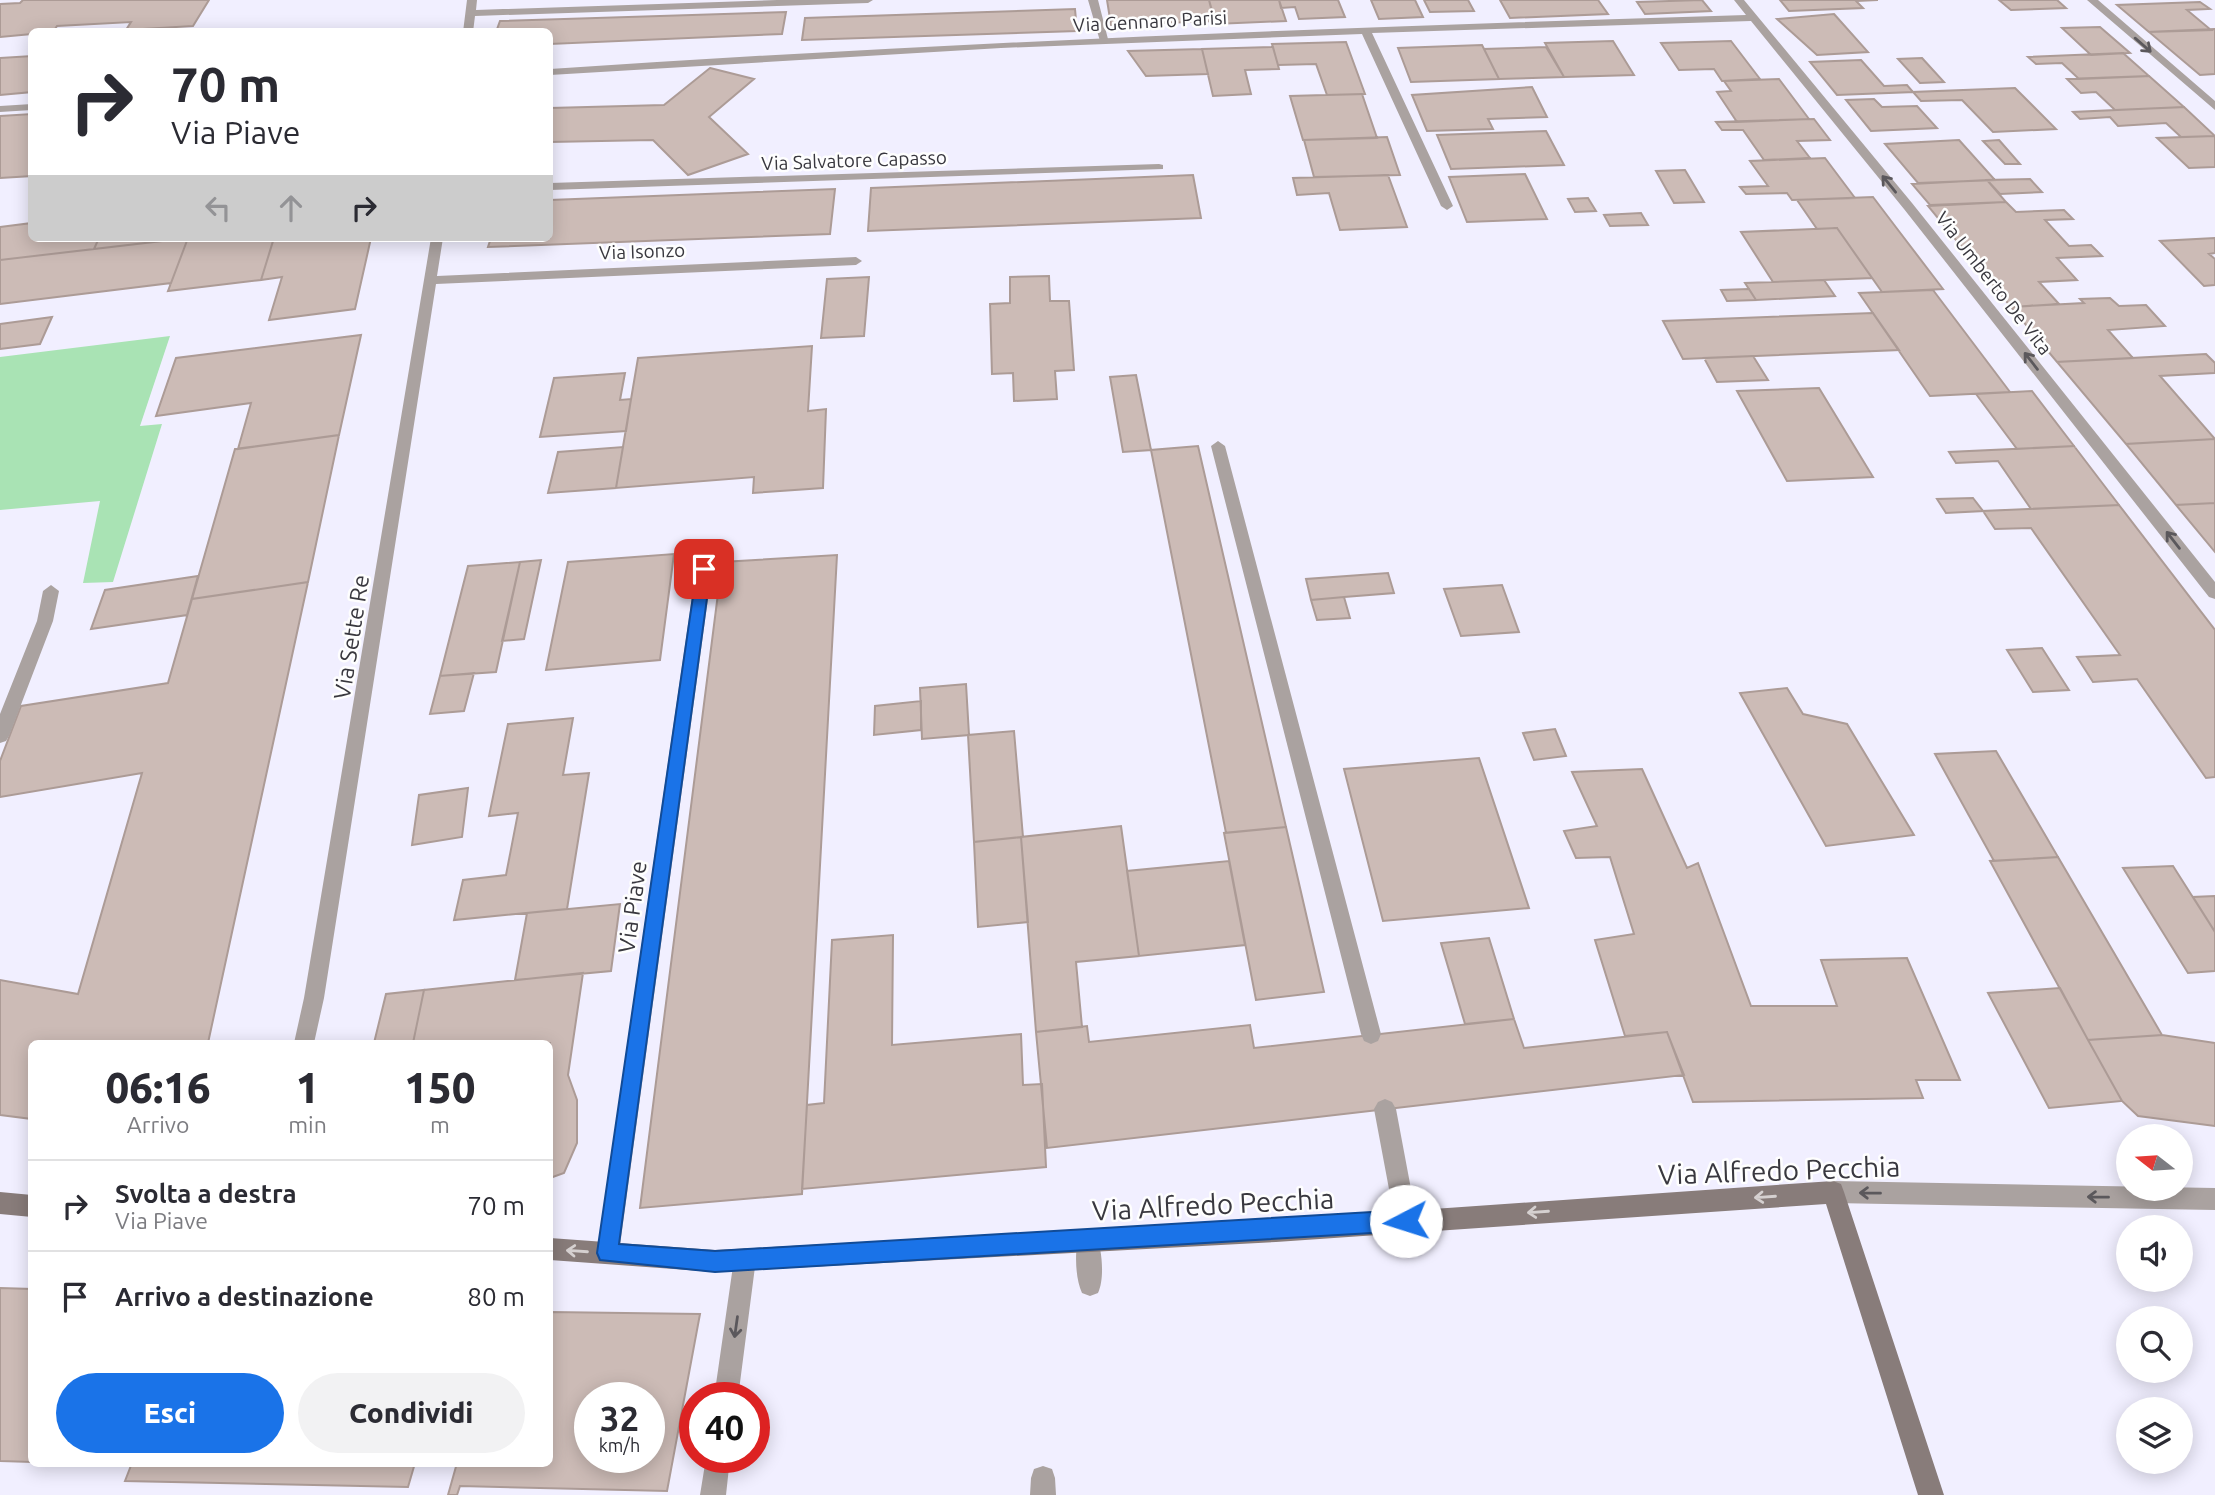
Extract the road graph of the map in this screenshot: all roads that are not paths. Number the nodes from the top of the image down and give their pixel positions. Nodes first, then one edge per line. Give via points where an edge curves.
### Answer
1 (472, 0) edge
2 (868, 0) edge
3 (1093, 0) edge
4 (1739, 0) edge
5 (2092, 0) edge
6 (471, 13) junction
7 (1753, 18) junction
8 (469, 28) edge
9 (1365, 29) junction
10 (1105, 41) junction
11 (553, 72) edge
12 (28, 107) edge
13 (2215, 107) edge
14 (0, 109) edge
15 (1159, 167) dead end
16 (553, 187) edge
17 (1447, 206) dead end
18 (436, 242) edge
19 (856, 261) dead end
20 (430, 280) junction
21 (1218, 446) dead end
22 (704, 569) dead end
23 (51, 591) dead end
24 (2215, 593) edge
25 (0, 736) edge
26 (1371, 1034) dead end
27 (305, 1040) edge
28 (1385, 1109) dead end
29 (1833, 1192) junction
30 (2215, 1199) edge
31 (0, 1203) edge
32 (28, 1206) edge
33 (1406, 1221) junction
34 (1088, 1241) junction
35 (553, 1249) edge
36 (608, 1253) junction
37 (745, 1259) junction
38 (1090, 1284) dead end
39 (728, 1382) edge
40 (716, 1473) edge
41 (713, 1495) edge
42 (1931, 1495) edge

1 - 6 street
2 - 6 street
3 - 10 street
4 - 7 street, Via Umberto De Vita
5 -> 13 street
6 - 8 street
7 - 9 street, Via Gennaro Parisi
24 -> 7 street, Via Umberto De Vita
9 - 10 street, Via Gennaro Parisi
9 - 17 street
10 - 11 street, Via Gennaro Parisi via 734,58
12 - 14 street
15 - 16 street, Via Salvatore Capasso
18 - 20 street, Via Sette Re
19 - 20 street, Via Isonzo
20 - 27 street, Via Sette Re
21 - 26 street
22 - 36 street, Via Piave
23 - 25 street via 45,621
28 - 33 street
30 -> 29 street, Via Alfredo Pecchia
29 -> 33 street, Via Alfredo Pecchia
29 - 42 street
31 - 32 street
33 - 34 street, Via Alfredo Pecchia
34 - 37 street, Via Alfredo Pecchia
34 - 38 street
36 -> 35 street, Via Alfredo Pecchia
36 - 37 street, Via Alfredo Pecchia
37 -> 39 street
40 - 41 street

